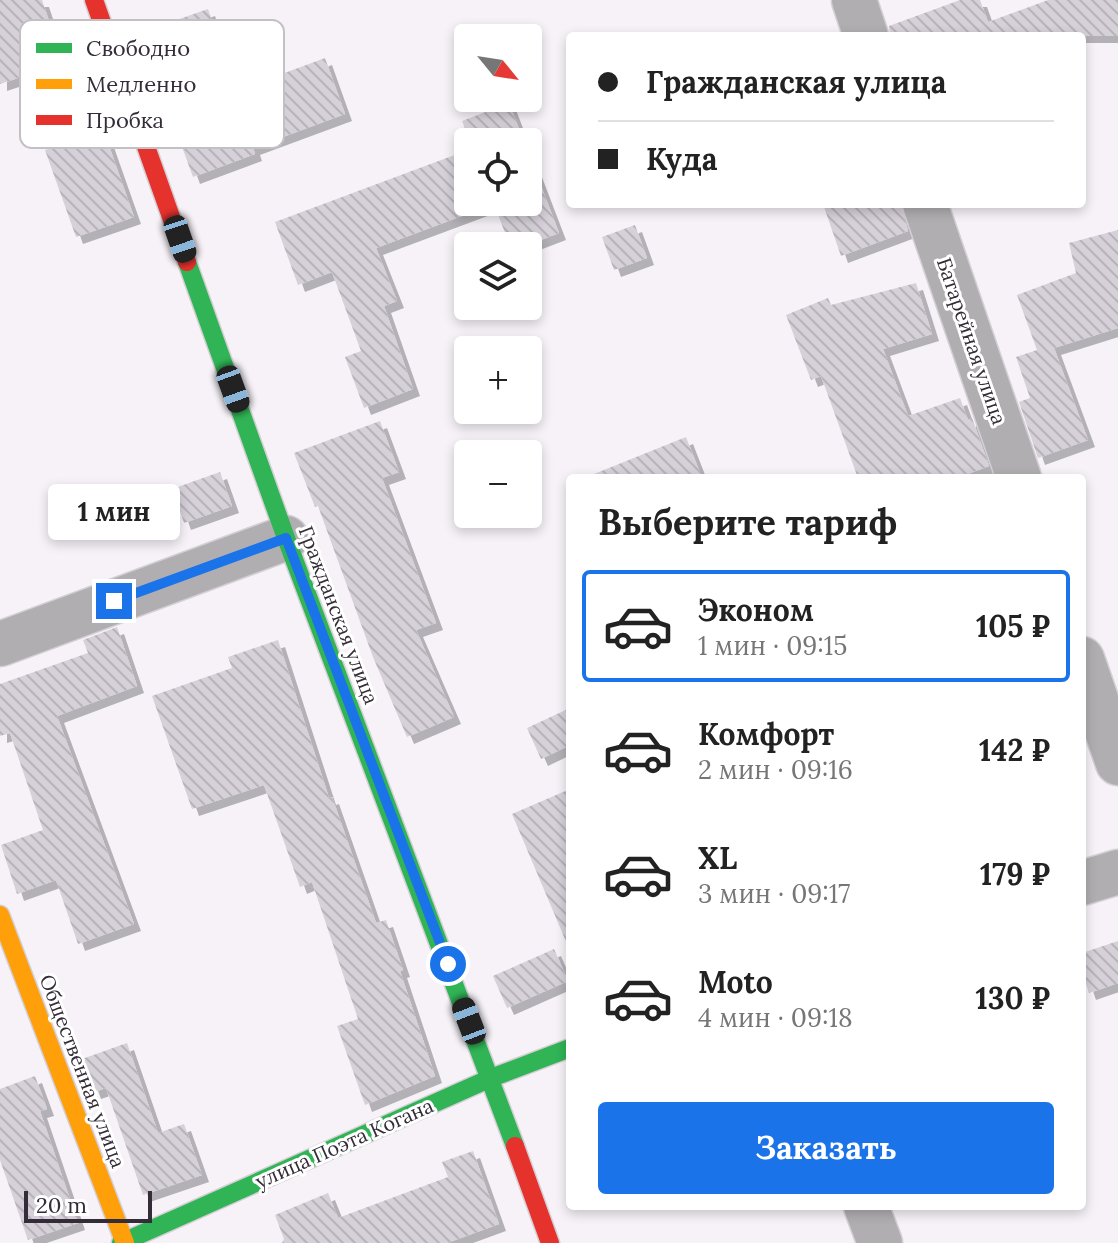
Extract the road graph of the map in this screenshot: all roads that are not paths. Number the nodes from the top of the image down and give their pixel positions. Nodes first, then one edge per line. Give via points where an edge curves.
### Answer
1 (94, 0) edge
2 (854, 0) edge
3 (101, 20) edge
4 (865, 32) edge
5 (147, 148) edge
6 (926, 208) edge
7 (1018, 474) edge
8 (286, 538) junction
9 (0, 644) edge
10 (1086, 671) edge
11 (1118, 763) edge
12 (1118, 872) edge
13 (1086, 882) edge
14 (0, 915) edge
15 (566, 1050) edge
16 (491, 1078) junction
17 (868, 1210) edge
18 (123, 1243) edge
19 (550, 1243) edge
20 (880, 1243) edge

1 - 3 street, Гражданская улица
2 - 4 street
5 - 8 street, Гражданская улица
6 - 7 street, Батарейная улица
8 - 9 street
8 - 16 street, Гражданская улица
10 - 11 street
12 - 13 street
14 - 18 street, Общественная улица
15 - 16 street, улица Поэта Когана
16 - 18 street, улица Поэта Когана
16 - 19 street, Гражданская улица
17 - 20 street

